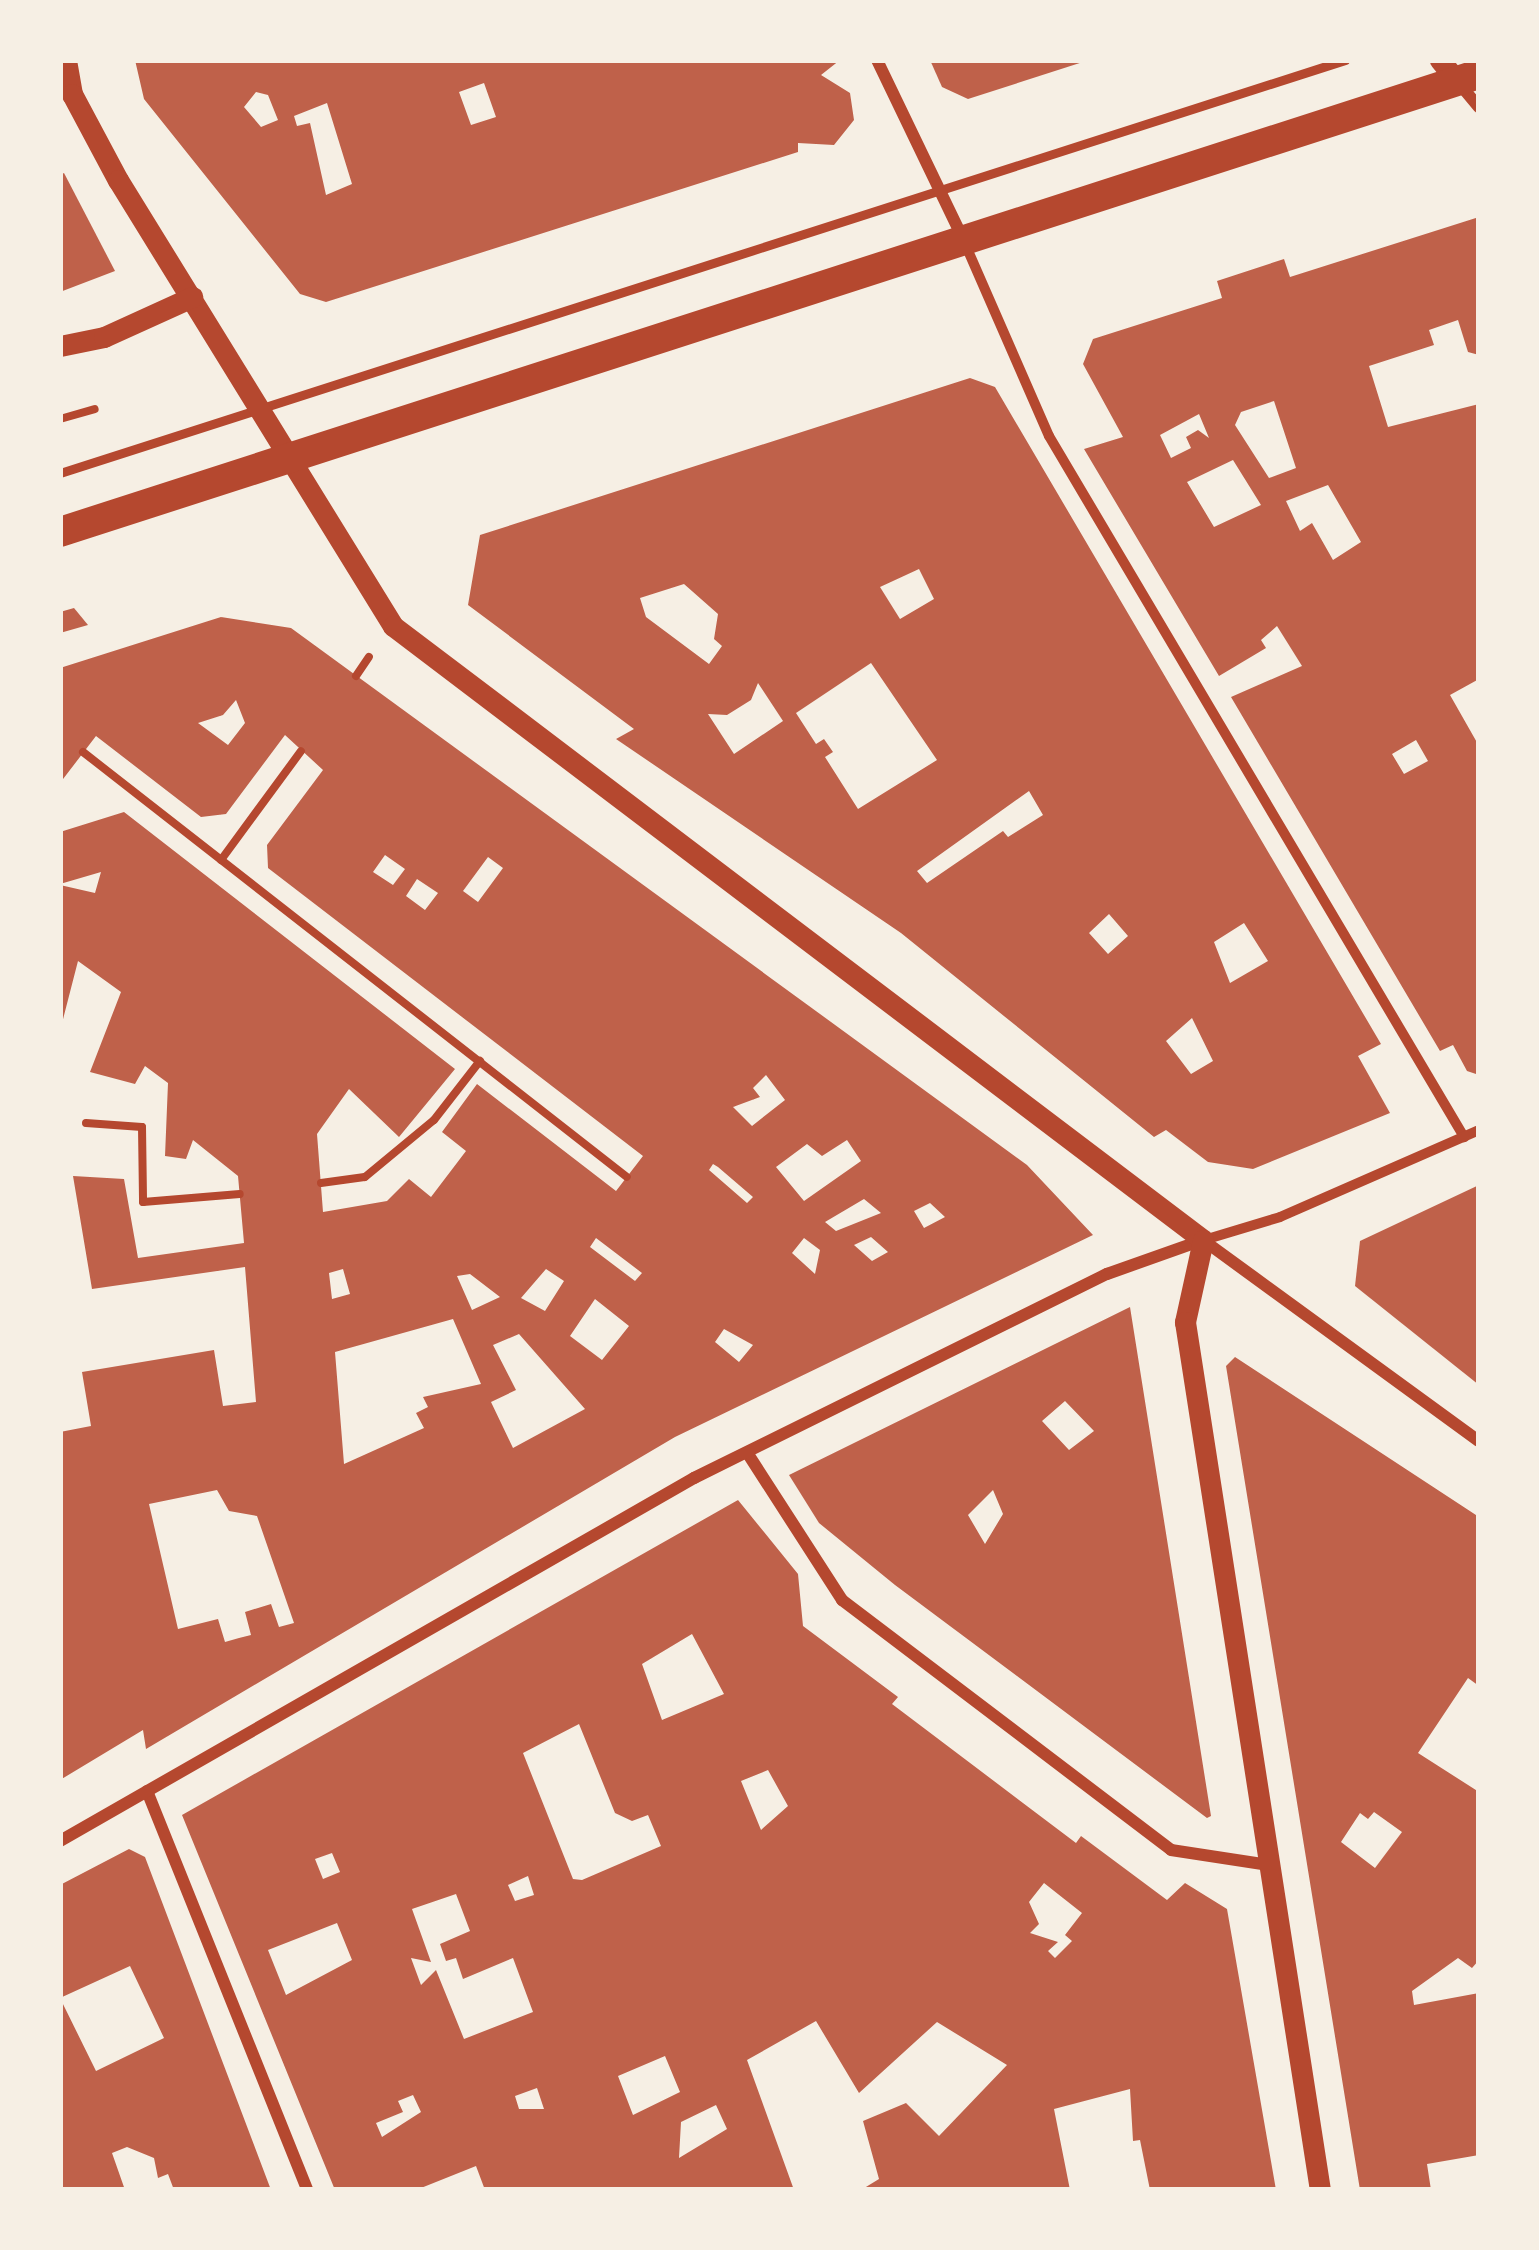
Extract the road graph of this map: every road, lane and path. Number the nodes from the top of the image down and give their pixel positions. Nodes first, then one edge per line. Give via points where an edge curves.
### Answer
1 (67, 60) edge
2 (878, 60) edge
3 (1345, 60) edge
4 (1459, 72) edge
5 (66, 87) edge
6 (1479, 107) edge
7 (941, 190) junction
8 (965, 243) junction
9 (192, 296) junction
10 (60, 346) edge
11 (94, 409) dead end
12 (258, 411) junction
13 (60, 419) edge
14 (286, 457) junction
15 (60, 473) edge
16 (60, 532) edge
17 (301, 751) dead end
18 (83, 752) dead end
19 (221, 860) junction
20 (480, 1061) junction
21 (86, 1124) dead end
22 (1479, 1130) edge
23 (1464, 1137) junction
24 (627, 1177) dead end
25 (320, 1183) dead end
26 (240, 1194) dead end
27 (1203, 1240) junction
28 (1479, 1441) edge
29 (748, 1454) junction
30 (146, 1791) junction
31 (60, 1841) edge
32 (1269, 1865) junction
33 (307, 2190) edge
34 (1320, 2190) edge

1 - 5 street
2 - 7 street
3 - 7 lane
4 - 6 street
4 - 8 main road
5 - 9 street
7 - 8 street
7 - 12 lane
8 - 14 main road
8 - 23 street via 1049,436
9 - 10 street via 104,337
9 - 12 street
11 - 13 path
12 - 14 street
12 - 15 lane
14 - 16 main road
14 - 27 street via 393,626 442,670
17 - 19 path
18 - 19 path
19 - 20 path
20 - 24 path
20 - 25 path via 434,1120 365,1177
21 - 26 path via 142,1127 143,1202
22 - 23 street
23 - 27 street
27 - 28 street
27 - 29 street via 1107,1274
27 - 32 street via 1185,1322
29 - 30 street
29 - 32 street via 842,1600 1171,1850
30 - 31 street
30 - 33 street
32 - 34 street

